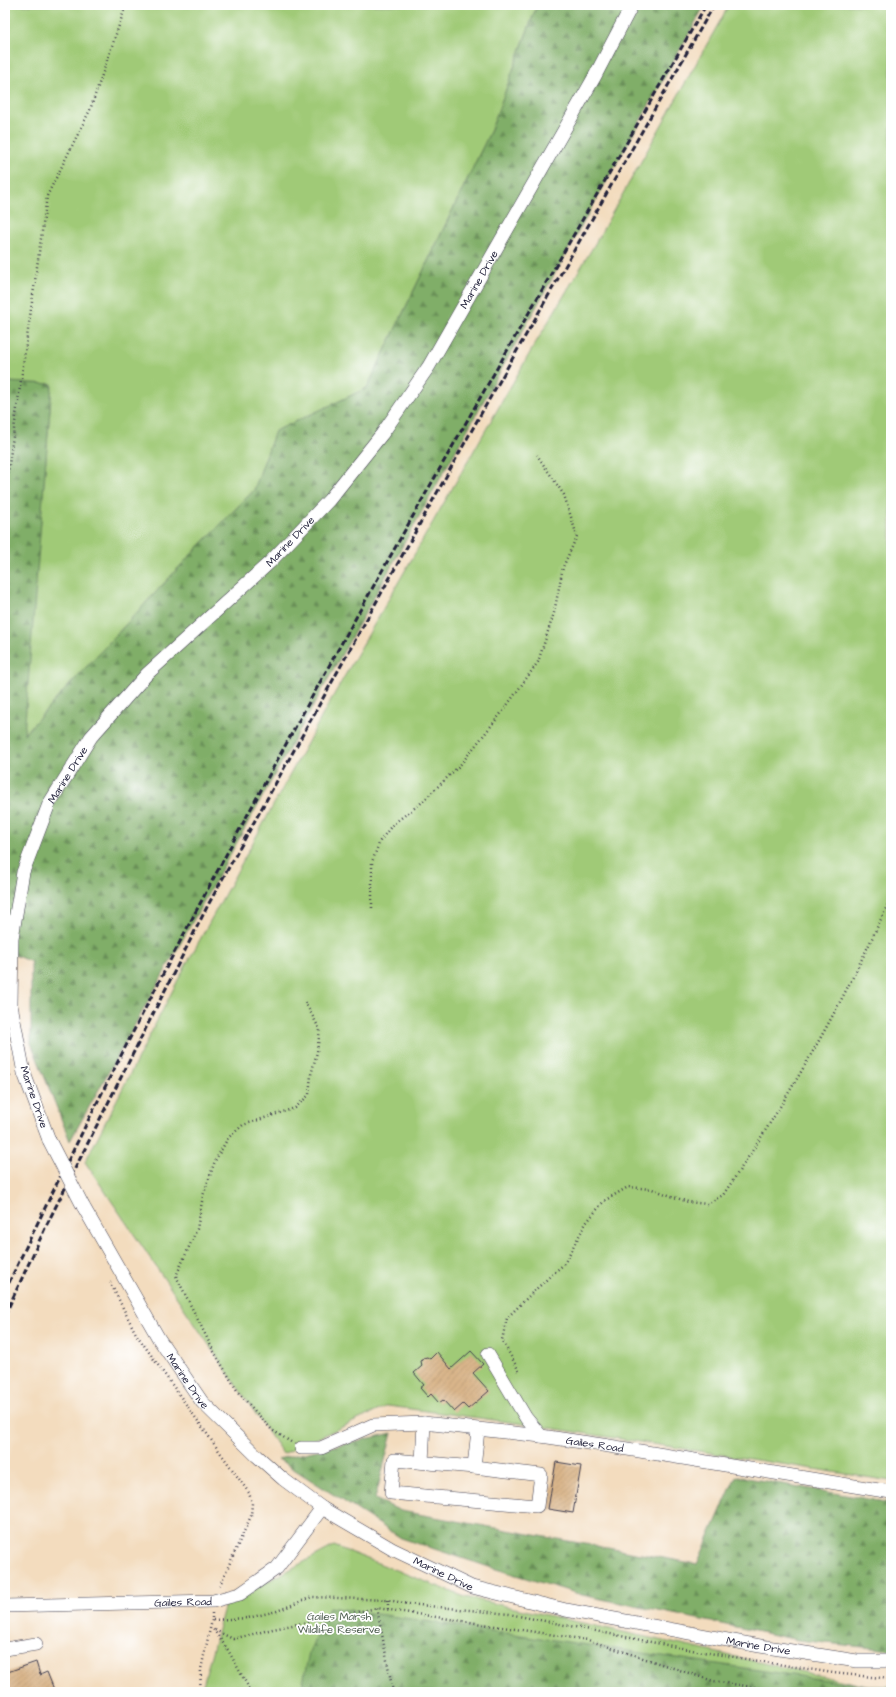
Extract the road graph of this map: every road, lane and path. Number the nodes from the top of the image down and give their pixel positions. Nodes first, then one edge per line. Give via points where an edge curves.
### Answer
1 (126, 5) edge
2 (632, 5) edge
3 (537, 455) dead end
4 (5, 493) edge
5 (891, 897) edge
6 (372, 908) dead end
7 (304, 1000) dead end
8 (488, 1354) dead end
9 (519, 1371) dead end
10 (424, 1423) junction
11 (478, 1430) junction
12 (541, 1436) junction
13 (301, 1448) joint
14 (422, 1462) junction
15 (474, 1467) junction
16 (891, 1492) edge
17 (322, 1508) junction
18 (388, 1600) dead end
19 (5, 1606) edge
20 (377, 1608) junction
21 (388, 1609) junction
22 (212, 1620) dead end
23 (212, 1628) junction
24 (36, 1644) dead end
25 (5, 1649) edge
26 (891, 1661) edge
27 (200, 1692) edge
28 (251, 1692) edge
29 (393, 1692) edge
30 (785, 1692) edge

1 - 4 path via 90,110 47,196
2 - 17 street, Marine Drive, bridge via 587,90 429,366 382,434 329,500 270,562 147,674 90,737 49,804 23,872 12,938 11,1005 24,1073 49,1140 83,1206 159,1339 202,1402 282,1479
3 - 6 path via 564,495 577,536 563,567 554,613 538,662 460,765 420,804 393,824 380,841 372,862
5 - 9 path via 852,979 795,1082 723,1195 707,1204 688,1202 652,1189 628,1187 604,1201 586,1223 564,1264 507,1318 502,1340
7 - 13 path via 320,1030 309,1095 295,1108 243,1125 228,1138 215,1161 203,1196 197,1229 176,1276 213,1350 238,1392 272,1430
8 - 12 street via 526,1418
10 - 11 street, Gailes Road
10 - 13 street, Gailes Road via 373,1425 321,1448
10 - 14 street
11 - 12 street, Gailes Road
11 - 15 street
12 - 16 street, Gailes Road
14 - 15 street
14 - 15 street via 394,1460 392,1493 537,1506 541,1475
17 - 19 street, Gailes Road via 277,1568 240,1594 213,1601
17 - 26 street, Marine Drive via 392,1549 472,1587 566,1610 760,1646 857,1661
18 - 21 path
20 - 21 path
20 - 23 path via 233,1639
20 - 29 path
21 - 30 path via 588,1640 713,1681
22 - 23 path
23 - 27 path via 201,1669
23 - 28 path via 228,1650
24 - 25 street

